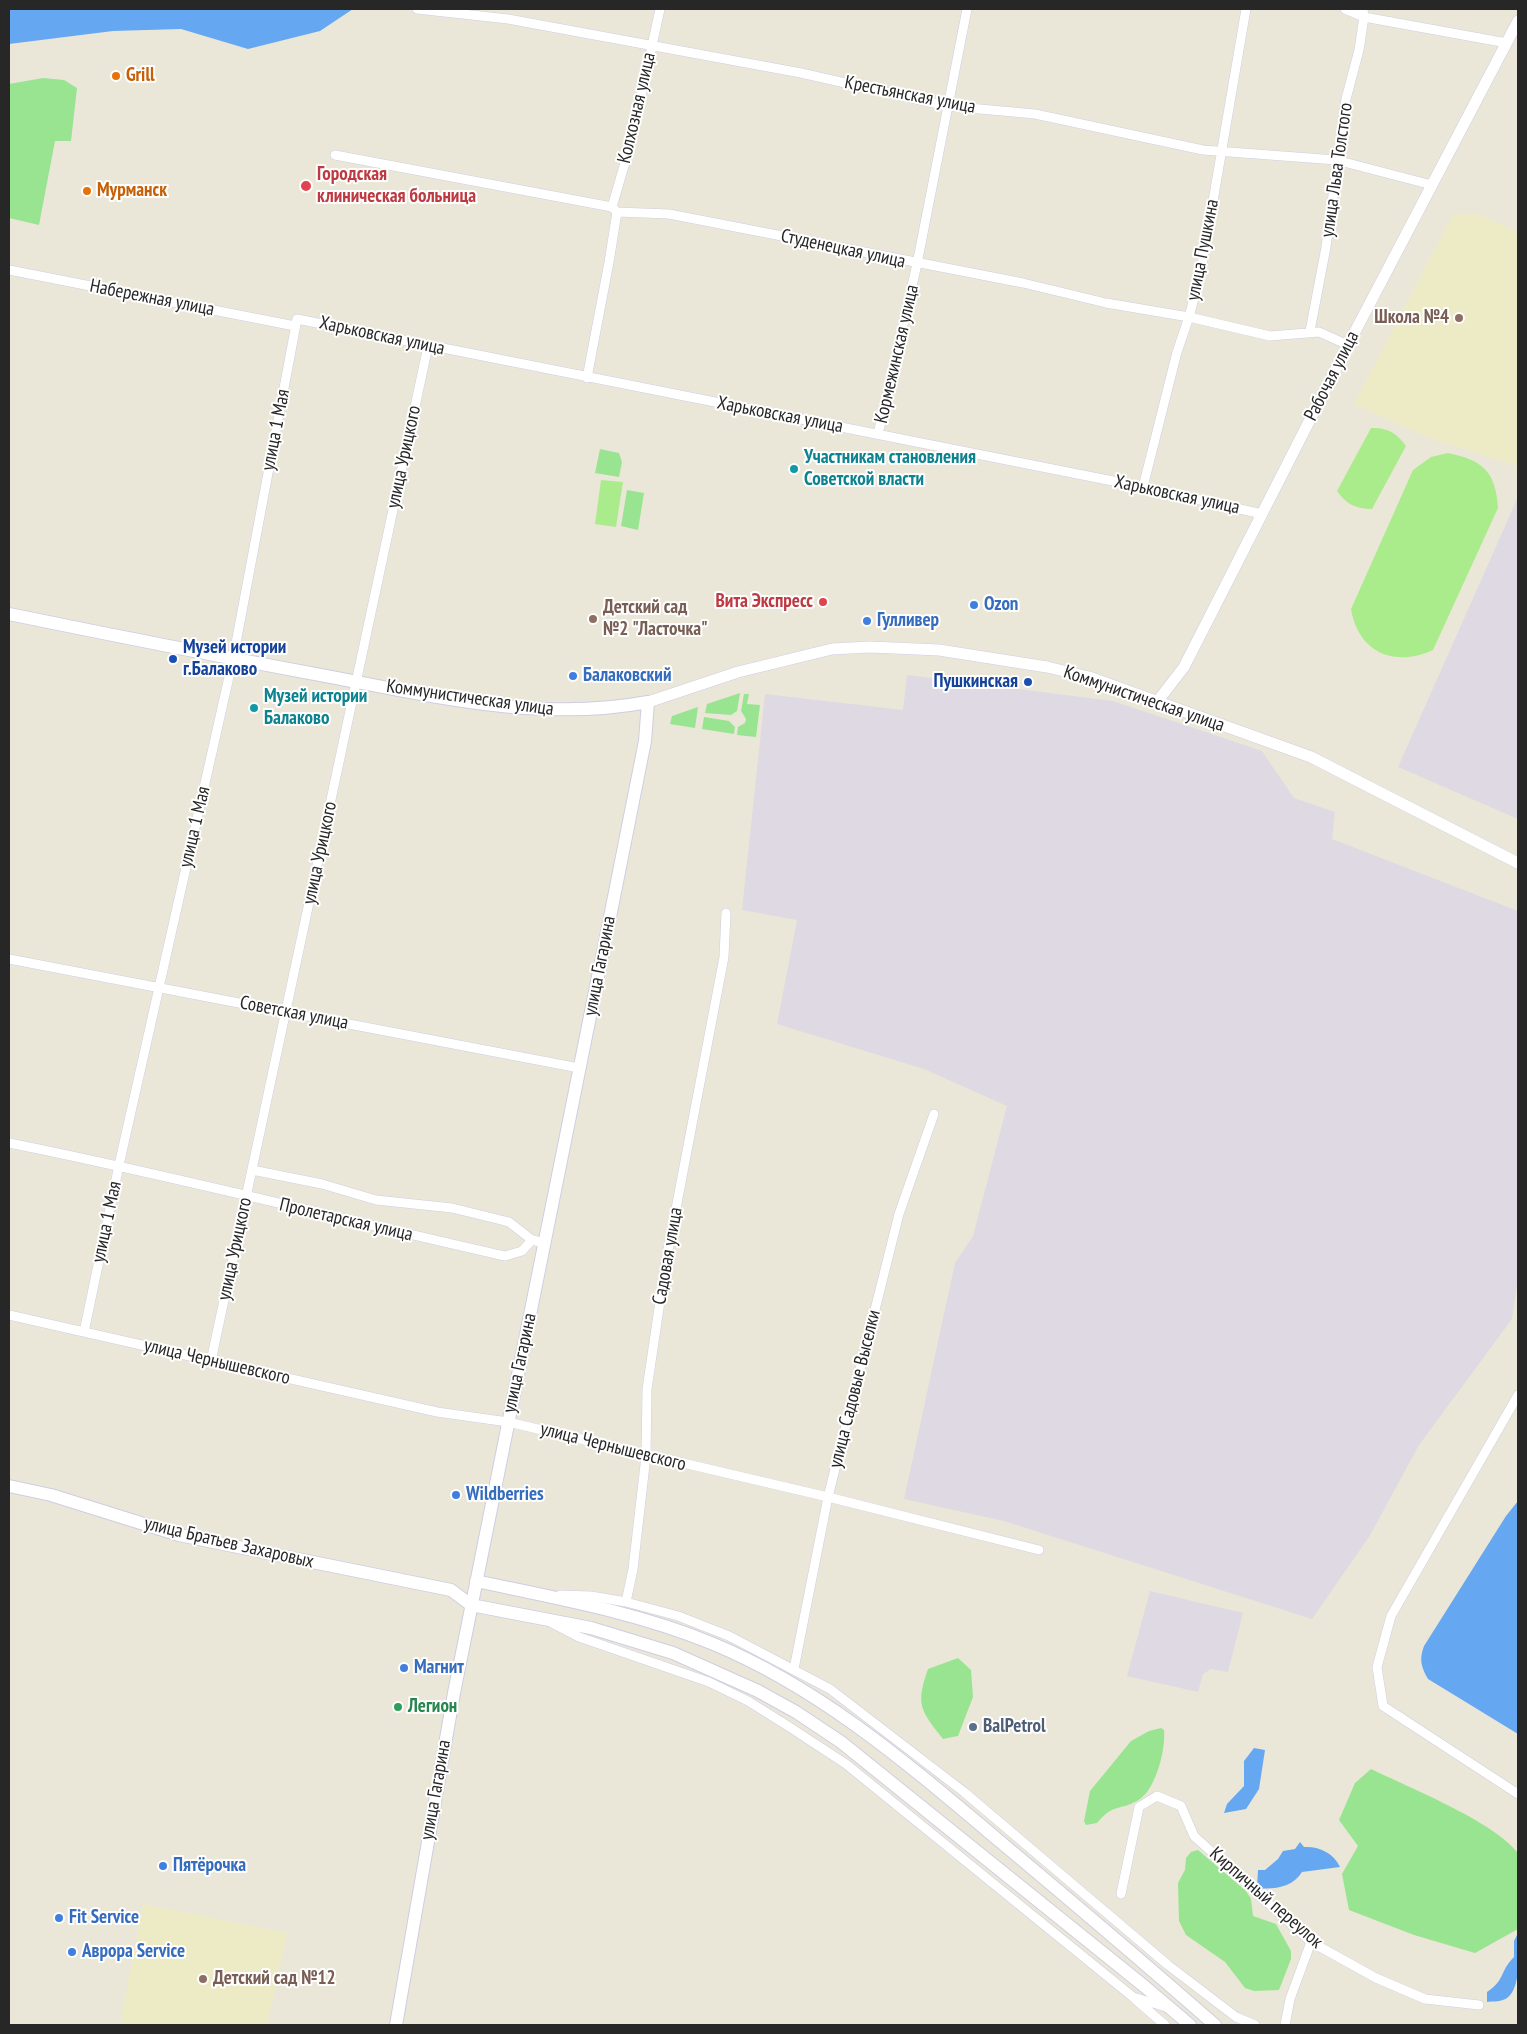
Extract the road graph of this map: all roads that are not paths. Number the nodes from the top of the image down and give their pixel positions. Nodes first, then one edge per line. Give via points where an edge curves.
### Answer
1 (418, 9) edge
2 (660, 9) edge
3 (966, 9) edge
4 (1246, 9) edge
5 (1345, 9) edge
6 (1363, 13) edge
7 (1518, 21) edge
8 (1507, 43) junction
9 (652, 46) junction
10 (947, 106) junction
11 (1222, 151) junction
12 (335, 155) dead end
13 (1336, 160) junction
14 (1432, 185) junction
15 (614, 210) junction
16 (917, 264) junction
17 (9, 270) edge
18 (1189, 318) junction
19 (296, 323) junction
20 (1310, 331) junction
21 (1348, 345) junction
22 (428, 346) junction
23 (587, 378) junction
24 (878, 434) junction
25 (1143, 487) junction
26 (1262, 514) junction
27 (9, 614) edge
28 (233, 659) junction
29 (355, 682) junction
30 (648, 702) junction
31 (1157, 702) junction
32 (1518, 863) edge
33 (726, 913) dead end
34 (9, 958) edge
35 (160, 987) junction
36 (286, 1012) junction
37 (579, 1068) junction
38 (934, 1114) dead end
39 (9, 1144) edge
40 (119, 1165) junction
41 (252, 1170) junction
42 (246, 1197) junction
43 (532, 1240) junction
44 (545, 1243) junction
45 (9, 1315) edge
46 (84, 1332) junction
47 (211, 1361) junction
48 (1518, 1395) edge
49 (508, 1422) junction
50 (646, 1456) junction
51 (9, 1486) edge
52 (828, 1497) junction
53 (1039, 1550) dead end
54 (476, 1581) junction
55 (451, 1590) junction
56 (548, 1596) junction
57 (626, 1602) junction
58 (471, 1605) junction
59 (543, 1618) junction
60 (794, 1669) junction
61 (1518, 1794) edge
62 (1121, 1894) dead end
63 (1311, 1942) junction
64 (1168, 1965) junction
65 (1177, 1992) junction
66 (1133, 1997) junction
67 (1479, 2004) dead end
68 (1170, 2008) junction
69 (396, 2025) edge
70 (1165, 2025) edge
71 (1190, 2025) edge
72 (1215, 2025) edge
73 (1255, 2025) edge
74 (1285, 2025) edge

1 - 9 street, Крестьянская улица via 508,18
2 - 9 street, Колхозная улица
3 - 10 street, Кормежинская улица
4 - 11 street, улица Пушкина
5 - 6 street
6 - 8 street
6 - 13 street, улица Льва Толстого
7 - 8 street, Рабочая улица
8 - 14 street, Рабочая улица
9 - 10 street, Крестьянская улица via 801,73
9 - 15 street, Колхозная улица
10 - 11 street, Крестьянская улица via 1035,114 1203,150
10 - 16 street, Кормежинская улица
11 - 13 street, Крестьянская улица
11 - 18 street, улица Пушкина
12 - 15 street, Студенецкая улица
13 - 14 street, Крестьянская улица
13 - 20 street, улица Льва Толстого via 1326,247
14 - 21 street, Рабочая улица
15 - 16 street, Студенецкая улица via 669,214
15 - 23 street, Колхозная улица via 610,262
16 - 18 street, Студенецкая улица
16 - 24 street, Кормежинская улица
17 - 19 street, Набережная улица
18 - 20 street, Студенецкая улица via 1270,336
18 - 25 street, улица Пушкина via 1177,352
19 - 22 street, Харьковская улица
19 - 28 street, улица 1 Мая
20 - 21 street, Студенецкая улица via 1328,334
21 - 26 street, Рабочая улица
22 - 23 street, Харьковская улица
22 - 29 street, улица Урицкого
23 - 24 street, Харьковская улица
24 - 25 street, Харьковская улица
25 - 26 street, Харьковская улица
26 - 31 street, Рабочая улица via 1184,667
27 - 28 main road, Коммунистическая улица
28 - 29 main road, Коммунистическая улица
28 - 35 street, улица 1 Мая
29 - 30 main road, Коммунистическая улица via 473,703 535,710 597,710
29 - 36 street, улица Урицкого
30 - 31 street, Коммунистическая улица via 796,656 832,649 870,647 939,650 1047,667 1089,677
30 - 37 main road, улица Гагарина via 645,741
31 - 32 street, Коммунистическая улица via 1311,757
33 - 50 street, Садовая улица via 724,958 666,1261 646,1388
34 - 35 street, Советская улица
35 - 36 street, Советская улица
35 - 40 street, улица 1 Мая
36 - 37 street, Советская улица
36 - 41 street, улица Урицкого
37 - 44 main road, улица Гагарина
38 - 52 street, улица Садовые Выселки via 899,1214
39 - 40 street, Пролетарская улица
40 - 42 street, Пролетарская улица
40 - 46 street, улица 1 Мая
41 - 42 street, улица Урицкого
41 - 43 street, Пролетарская улица via 322,1184 376,1200 452,1208 509,1222
42 - 43 street, Пролетарская улица via 505,1256 522,1251
42 - 47 street, улица Урицкого
43 - 44 street, Пролетарская улица
44 - 49 main road, улица Гагарина
45 - 46 street, улица Чернышевского
46 - 47 street, улица Чернышевского
47 - 49 street, улица Чернышевского via 437,1412
48 - 61 street via 1391,1616 1377,1667 1383,1706
49 - 50 street, улица Чернышевского
49 - 54 main road, улица Гагарина
50 - 52 street, улица Чернышевского
50 - 57 street, Садовая улица
51 - 55 main road, улица Братьев Захаровых via 51,1495 179,1535
52 - 53 street, улица Чернышевского
52 - 60 street, улица Садовые Выселки
54 - 55 main road
54 - 56 main road
54 - 58 main road, улица Гагарина
55 - 58 main road, улица Братьев Захаровых
56 - 57 street via 591,1596
56 - 65 main road via 638,1618 711,1643 804,1690 844,1716 949,1798
57 - 60 street via 678,1616 730,1636
58 - 59 main road
58 - 69 main road, улица Гагарина
59 - 66 street via 579,1637 709,1682 788,1726 846,1764
59 - 68 main road via 591,1628 674,1653 796,1712 841,1742
60 - 64 street via 830,1689 890,1734 1053,1866
62 - 63 street, Кирпичный переулок via 1139,1806 1157,1796 1181,1806 1194,1836
63 - 67 street, Кирпичный переулок via 1376,1978 1425,1999
63 - 74 street via 1290,1999
64 - 65 street
64 - 73 street via 1236,2017
65 - 72 main road
66 - 68 street
66 - 70 street
68 - 71 main road

